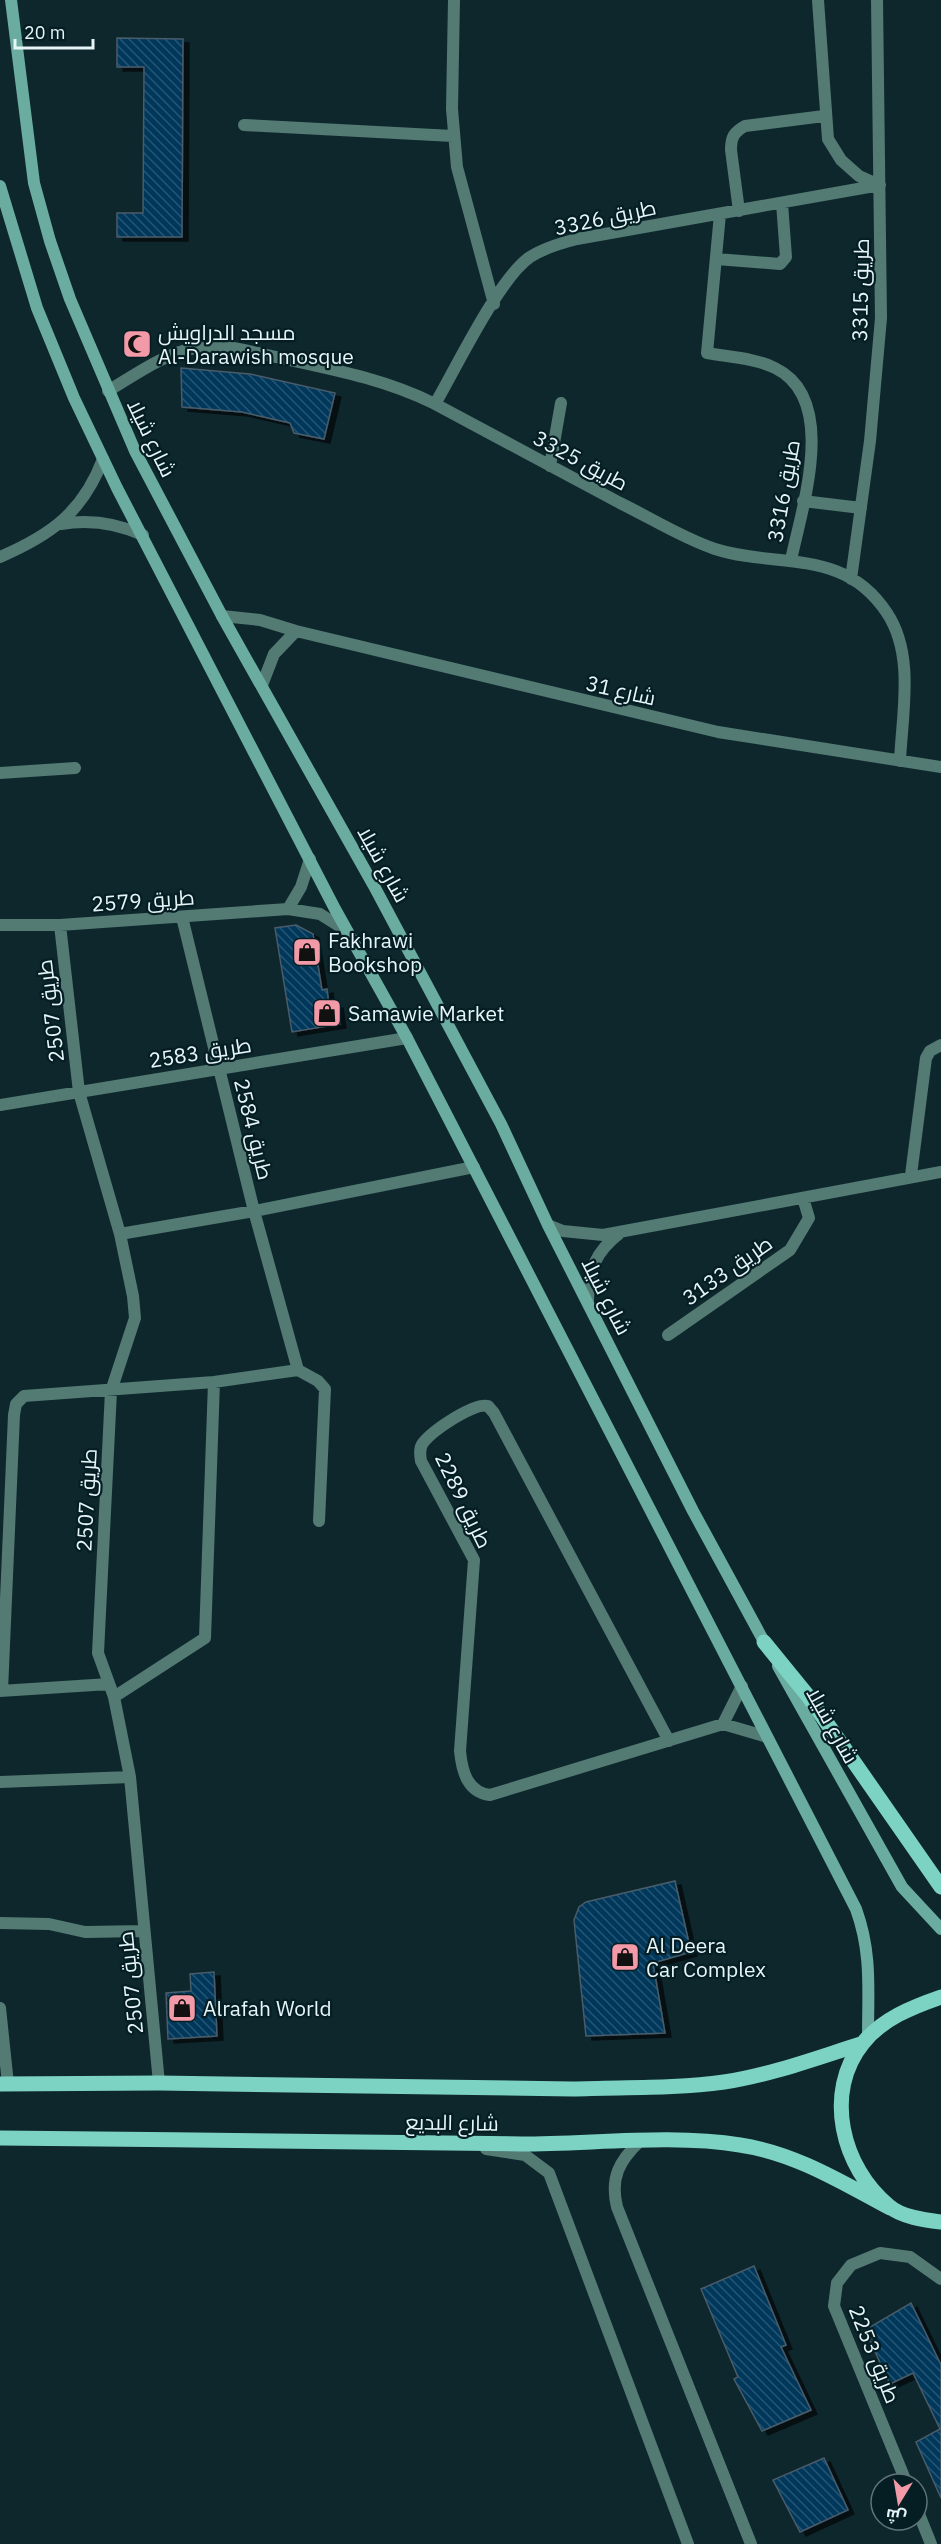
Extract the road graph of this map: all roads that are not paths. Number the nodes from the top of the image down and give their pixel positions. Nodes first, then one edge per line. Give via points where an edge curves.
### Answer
1 (11, 0) edge
2 (454, 0) edge
3 (818, 0) edge
4 (878, 0) edge
5 (824, 116) junction
6 (244, 125) dead end
7 (453, 136) junction
8 (880, 185) junction
9 (0, 186) edge
10 (782, 203) junction
11 (739, 211) junction
12 (720, 214) junction
13 (716, 259) junction
14 (494, 304) junction
15 (108, 391) junction
16 (561, 403) dead end
17 (435, 404) junction
18 (103, 459) junction
19 (550, 466) junction
20 (803, 501) junction
21 (861, 508) junction
22 (61, 524) junction
23 (143, 535) junction
24 (0, 557) edge
25 (791, 560) junction
26 (851, 579) junction
27 (222, 616) junction
28 (296, 631) junction
29 (262, 685) junction
30 (900, 760) junction
31 (941, 767) edge
32 (75, 768) dead end
33 (0, 773) edge
34 (310, 859) junction
35 (288, 909) junction
36 (182, 917) junction
37 (0, 925) edge
38 (60, 925) junction
39 (348, 932) junction
40 (407, 1038) junction
41 (941, 1045) edge
42 (219, 1068) junction
43 (79, 1092) junction
44 (0, 1104) edge
45 (474, 1167) junction
46 (941, 1172) edge
47 (911, 1175) junction
48 (802, 1198) junction
49 (254, 1211) junction
50 (548, 1225) junction
51 (621, 1233) junction
52 (120, 1234) junction
53 (588, 1300) junction
54 (668, 1335) dead end
55 (298, 1370) junction
56 (214, 1382) junction
57 (111, 1391) junction
58 (319, 1521) dead end
59 (764, 1642) junction
60 (109, 1684) junction
61 (742, 1686) junction
62 (1, 1691) edge
63 (114, 1697) junction
64 (723, 1724) junction
65 (767, 1737) junction
66 (669, 1741) junction
67 (130, 1777) junction
68 (0, 1782) edge
69 (941, 1887) edge
70 (0, 1923) edge
71 (941, 1929) edge
72 (144, 1930) junction
73 (941, 1997) edge
74 (0, 2008) edge
75 (865, 2040) junction
76 (159, 2083) junction
77 (4, 2084) edge
78 (0, 2138) edge
79 (640, 2141) junction
80 (426, 2142) junction
81 (890, 2208) junction
82 (941, 2222) edge
83 (941, 2278) edge
84 (902, 2472) edge
85 (688, 2544) edge
86 (751, 2544) edge

1 - 15 main road, شارع شيلا via 34,183 70,299
2 - 7 street
3 - 5 street
4 - 8 street, طريق 3315
5 - 8 street via 828,139 840,160 859,176
5 - 11 street via 746,126 736,131 730,139 730,150
6 - 7 street
7 - 14 street via 463,197
8 - 10 street, طريق 3326
8 - 21 street, طريق 3315 via 881,318
9 - 18 main road via 37,308
10 - 11 street, طريق 3326
10 - 13 street via 786,253 780,264
11 - 12 street, طريق 3326
12 - 13 street
12 - 14 street, طريق 3326 via 556,245 530,257 509,278
13 - 20 street, طريق 3316 via 707,353 761,362 790,380 808,412 812,429 813,448
14 - 17 street, طريق 3326
15 - 17 street, طريق 3325 via 179,352 217,346 358,375
15 - 27 main road, شارع شيلا via 135,451
16 - 19 street
17 - 19 street, طريق 3325
18 - 22 street via 86,496
18 - 23 main road
19 - 25 street, طريق 3325 via 713,548 762,559
20 - 21 street
20 - 25 street, طريق 3316
21 - 26 street, طريق 3315
22 - 23 street via 107,523
22 - 24 street
23 - 34 main road
25 - 26 street, طريق 3325 via 820,565
26 - 30 street, طريق 3325 via 888,614 900,640 904,668
27 - 28 street, شارع 31 via 260,620
27 - 29 main road, شارع شيلا
28 - 29 street via 274,654
28 - 30 street, شارع 31 via 718,732
29 - 50 main road, شارع شيلا via 501,1124
30 - 31 street, شارع 31
32 - 33 street
34 - 35 street via 301,887
34 - 39 main road
35 - 36 street, طريق 2579
35 - 39 street, طريق 2579 via 320,914
36 - 38 street, طريق 2579
36 - 42 street, طريق 2584
37 - 38 street, طريق 2579
38 - 43 street, طريق 2507
39 - 40 main road
40 - 42 street, طريق 2583
40 - 45 main road
41 - 47 street via 926,1058
42 - 43 street, طريق 2583
42 - 49 street, طريق 2584
43 - 44 street, طريق 2583
43 - 52 street, طريق 2507
45 - 49 street, طريق 2584
45 - 61 main road
46 - 47 street, طريق 3133
47 - 48 street, طريق 3133
48 - 51 street, طريق 3133
48 - 54 street, طريق 3133 via 809,1218 789,1250
49 - 52 street, طريق 2584
49 - 55 street, طريق 2584
50 - 51 street, طريق 3133 via 582,1234
50 - 53 main road, شارع شيلا
51 - 53 street via 595,1259
52 - 57 street, طريق 2507 via 135,1318
53 - 59 main road, شارع شيلا via 693,1511
55 - 56 street
55 - 58 street via 325,1389
56 - 57 street
56 - 63 street via 205,1638
57 - 60 street, طريق 2507 via 98,1653
57 - 62 street via 36,1394 24,1396 16,1404
59 - 69 main road via 808,1696
59 - 71 main road, شارع شيلا via 902,1887
60 - 62 street
60 - 63 street, طريق 2507
61 - 64 street
61 - 65 main road
63 - 67 street, طريق 2507
64 - 65 street
64 - 66 street, طريق 2289
65 - 75 main road via 856,1909 866,1936
66 - 66 street, طريق 2289 via 494,1413 488,1406 472,1407 424,1442 420,1454 474,1560 460,1751 465,1776 473,1789 490,1795
67 - 68 street
67 - 72 street, طريق 2507
70 - 72 street via 49,1924 85,1932
72 - 76 street, طريق 2507
73 - 75 main road via 893,2018
74 - 77 street
75 - 76 main road, شارع البديع via 723,2082 572,2089
75 - 81 main road via 844,2077 841,2119 850,2152 866,2183
76 - 77 main road, شارع البديع
78 - 80 main road, شارع البديع
79 - 80 main road, شارع البديع
79 - 81 main road, شارع البديع via 740,2144 777,2153
79 - 86 street via 619,2165 613,2193
80 - 85 street via 525,2155 549,2174
81 - 82 main road, شارع البديع
83 - 84 street, طريق 2253 via 910,2257 880,2253 851,2265 837,2283 834,2306

